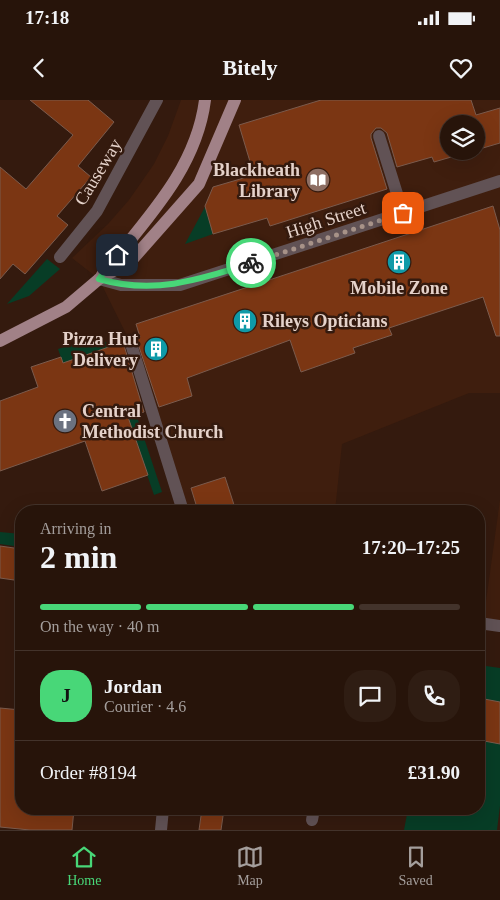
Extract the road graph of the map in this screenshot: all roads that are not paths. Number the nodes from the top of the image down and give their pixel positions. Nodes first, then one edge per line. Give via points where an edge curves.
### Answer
1 (157, 100) edge
2 (206, 100) edge
3 (235, 100) edge
4 (379, 136) dead end
5 (500, 181) edge
6 (403, 213) junction
7 (60, 257) dead end
8 (99, 279) junction
9 (0, 341) edge
10 (131, 344) dead end
11 (182, 505) edge
12 (485, 624) edge
13 (500, 626) edge
14 (162, 815) edge
15 (161, 830) edge

1 - 7 street, Causeway via 97,211
2 - 8 main road via 194,147 163,200
3 - 8 main road via 199,184 131,261
4 - 6 street
5 - 6 street, High Street
6 - 8 street, High Street via 180,285 120,285
8 - 9 main road via 66,307
10 - 11 street
12 - 13 street
14 - 15 street

